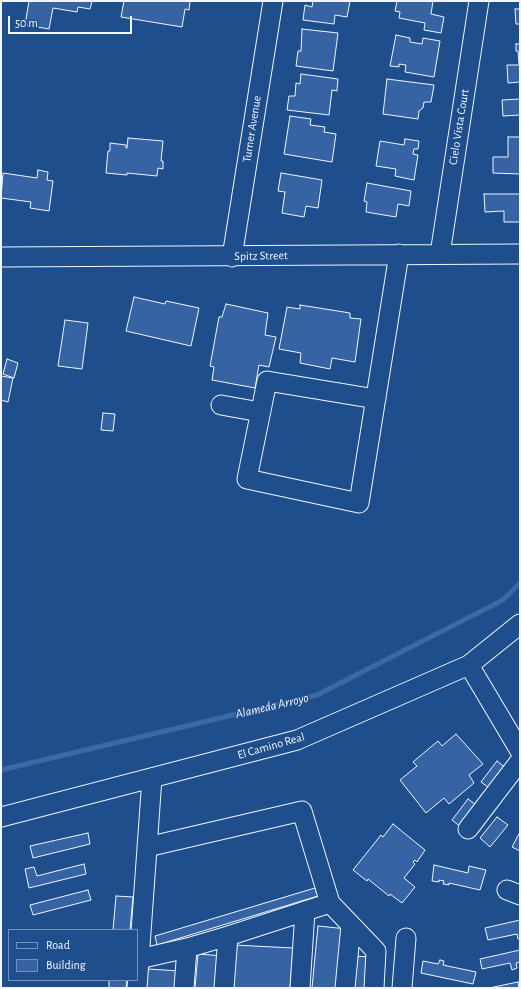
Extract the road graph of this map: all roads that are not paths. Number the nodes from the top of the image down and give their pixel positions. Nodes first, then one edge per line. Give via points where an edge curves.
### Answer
1 (273, 1) edge
2 (479, 1) edge
3 (400, 254) junction
4 (440, 254) junction
5 (520, 254) edge
6 (1, 257) edge
7 (232, 257) junction
8 (376, 399) junction
9 (221, 405) dead end
10 (260, 412) junction
11 (520, 624) edge
12 (469, 665) junction
13 (520, 751) edge
14 (520, 761) edge
15 (152, 778) junction
16 (1, 817) edge
17 (468, 829) dead end
18 (147, 847) junction
19 (330, 903) junction
20 (305, 911) junction
21 (351, 925) junction
22 (228, 936) junction
23 (406, 938) dead end
24 (187, 948) junction
25 (139, 959) junction
26 (138, 974) edge
27 (184, 988) edge
28 (224, 988) edge
29 (300, 988) edge
30 (346, 988) edge
31 (374, 988) edge
32 (402, 988) edge

1 - 7 street, Turner Avenue
2 - 4 street, Cielo Vista Court
3 - 4 street, Spitz Street
3 - 7 street, Spitz Street
3 - 8 street
4 - 5 street, Spitz Street
6 - 7 street, Spitz Street
8 - 10 street via 267,381
8 - 10 street via 359,503 247,479
9 - 10 street
11 - 12 street, El Camino Real
12 - 13 street
12 - 15 street, El Camino Real via 297,740
14 - 17 street
15 - 16 street, El Camino Real
15 - 18 street
18 - 19 street via 302,811
18 - 25 street
19 - 20 street
19 - 21 street
20 - 22 street
20 - 29 street
21 - 30 street
21 - 31 street via 376,951
22 - 24 street
22 - 28 street
23 - 32 street
24 - 25 street
24 - 27 street
25 - 26 street

